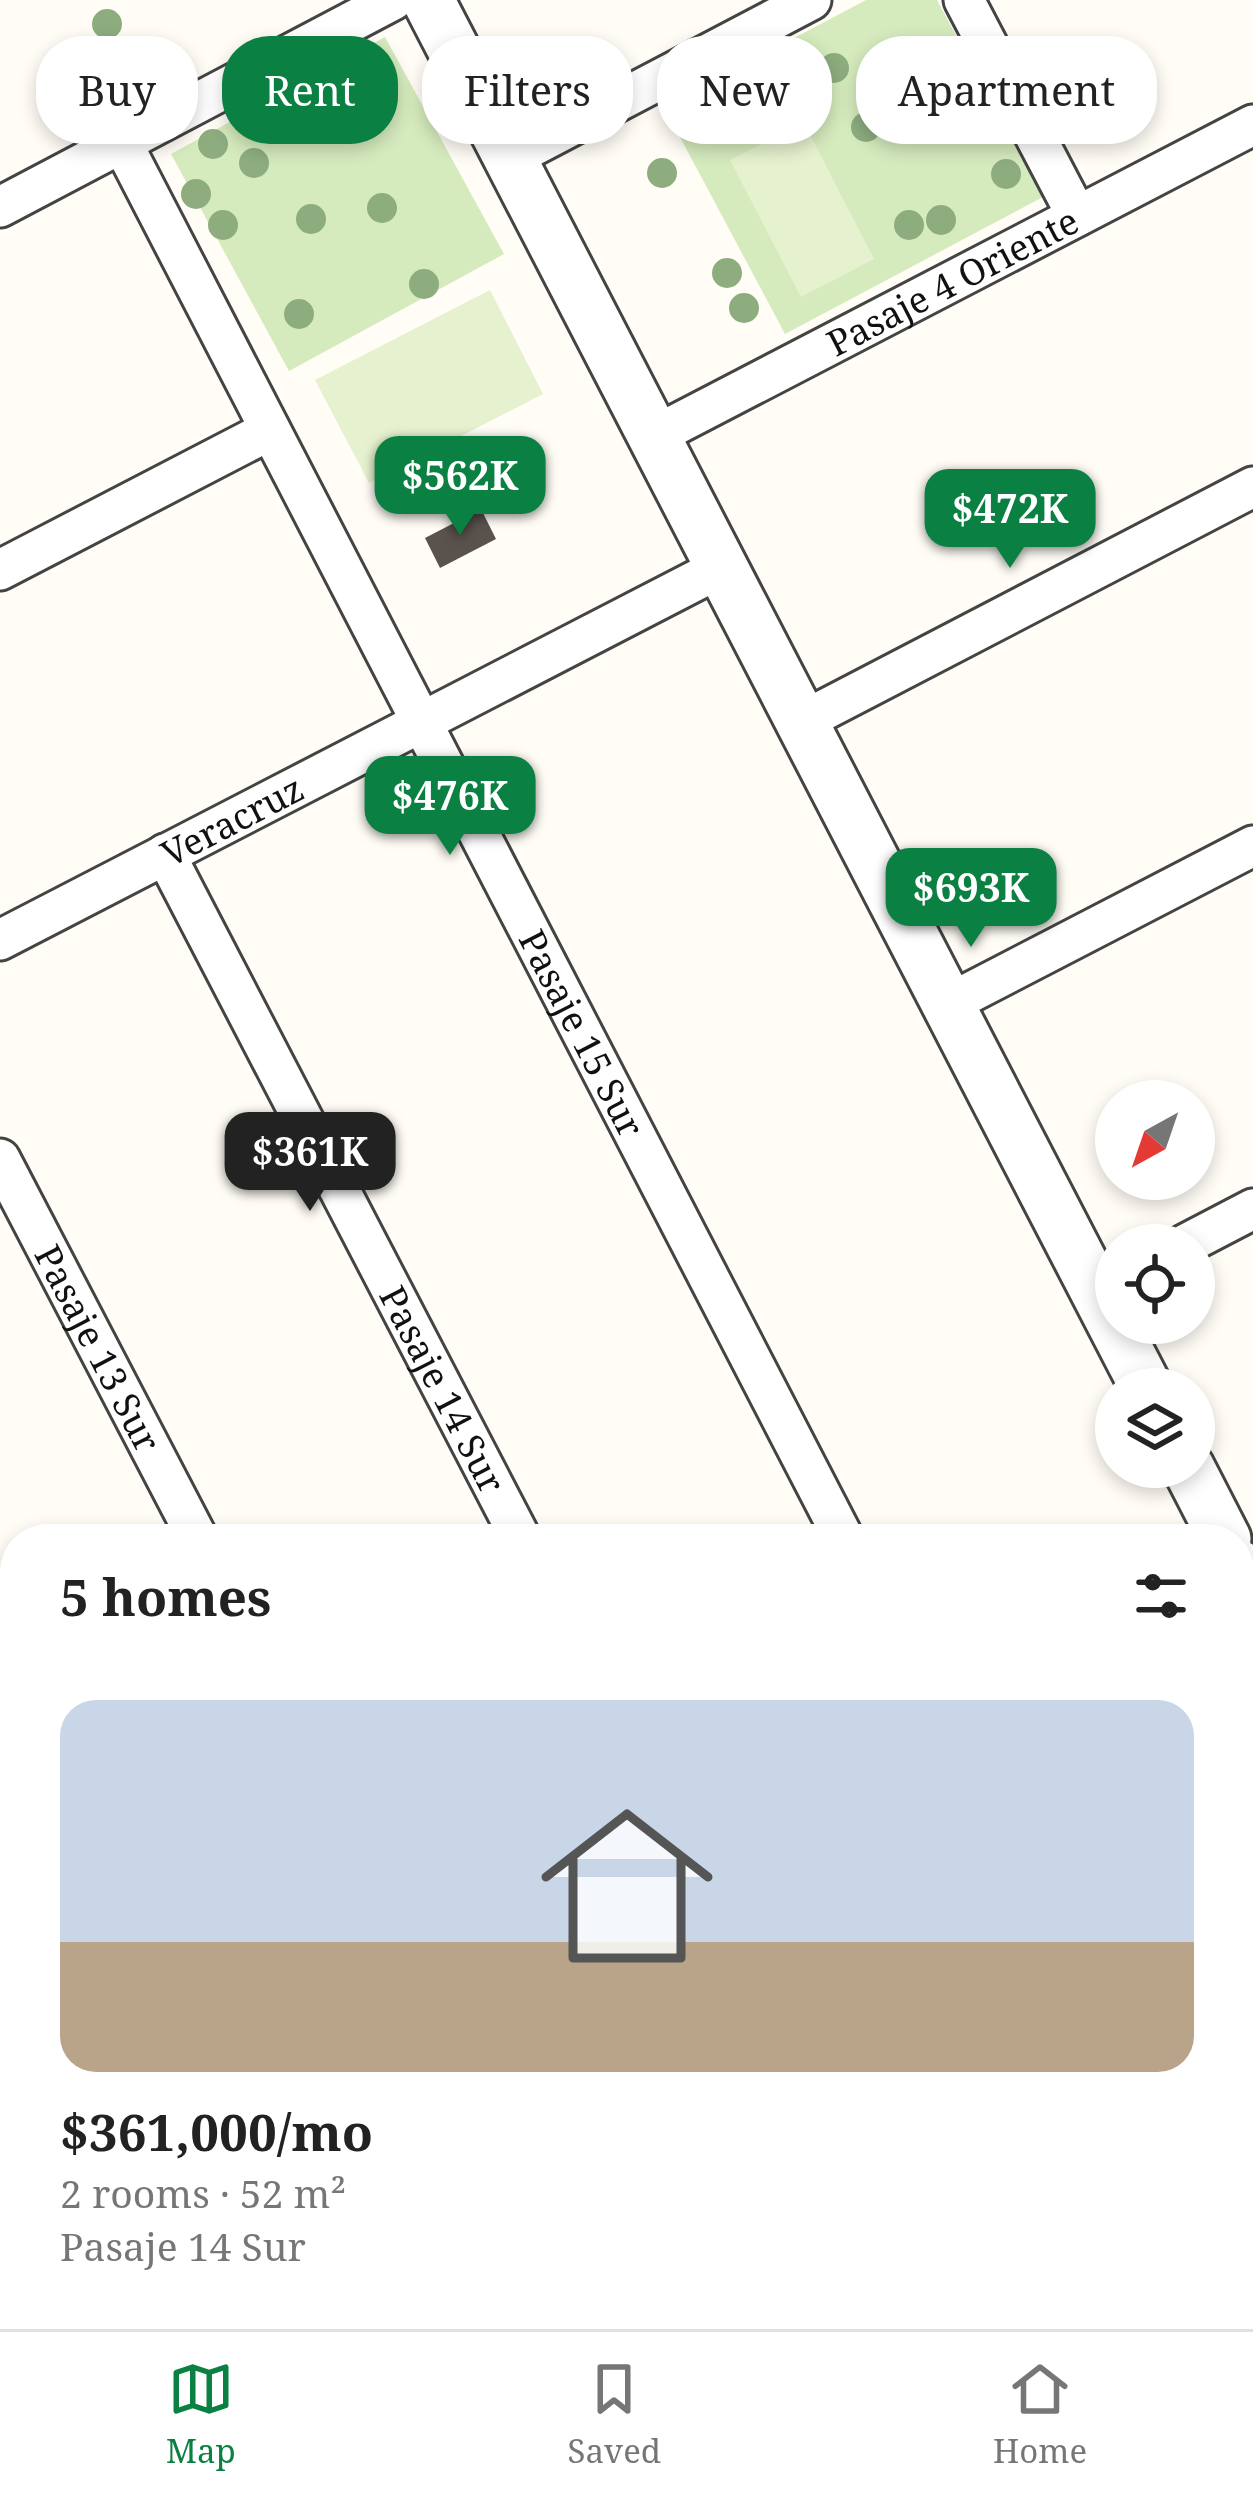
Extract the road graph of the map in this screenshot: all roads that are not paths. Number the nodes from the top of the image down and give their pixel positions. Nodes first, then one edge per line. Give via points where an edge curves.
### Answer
1 (393, 0) edge
2 (428, 0) edge
3 (811, 0) edge
4 (964, 0) edge
5 (198, 102) edge
6 (1253, 125) edge
7 (118, 144) edge
8 (123, 144) edge
9 (510, 158) junction
10 (0, 207) edge
11 (1077, 216) junction
12 (270, 430) junction
13 (654, 436) junction
14 (1253, 487) edge
15 (722, 567) junction
16 (0, 570) edge
17 (422, 722) junction
18 (801, 722) junction
19 (1253, 846) edge
20 (165, 854) junction
21 (0, 940) edge
22 (948, 1004) junction
23 (0, 1160) edge
24 (1253, 1209) edge
25 (1215, 1229) edge
26 (1095, 1266) edge
27 (1199, 1488) edge
28 (190, 1524) edge
29 (513, 1524) edge
30 (836, 1524) edge
31 (1217, 1524) edge

1 - 5 street
2 - 9 street
3 - 9 street
4 - 11 street
6 - 11 street, Pasaje 4 Oriente
7 - 10 street
8 - 12 street, Pasaje 15 Sur
9 - 13 street
11 - 13 street, Pasaje 4 Oriente
12 - 16 street
12 - 17 street, Pasaje 15 Sur
13 - 15 street
14 - 18 street
15 - 17 street, Veracruz
15 - 18 street
17 - 20 street, Veracruz
17 - 30 street, Pasaje 15 Sur
18 - 22 street
19 - 22 street
20 - 21 street, Veracruz
20 - 29 street, Pasaje 14 Sur
22 - 26 street
23 - 28 street, Pasaje 13 Sur
24 - 25 street
27 - 31 street

